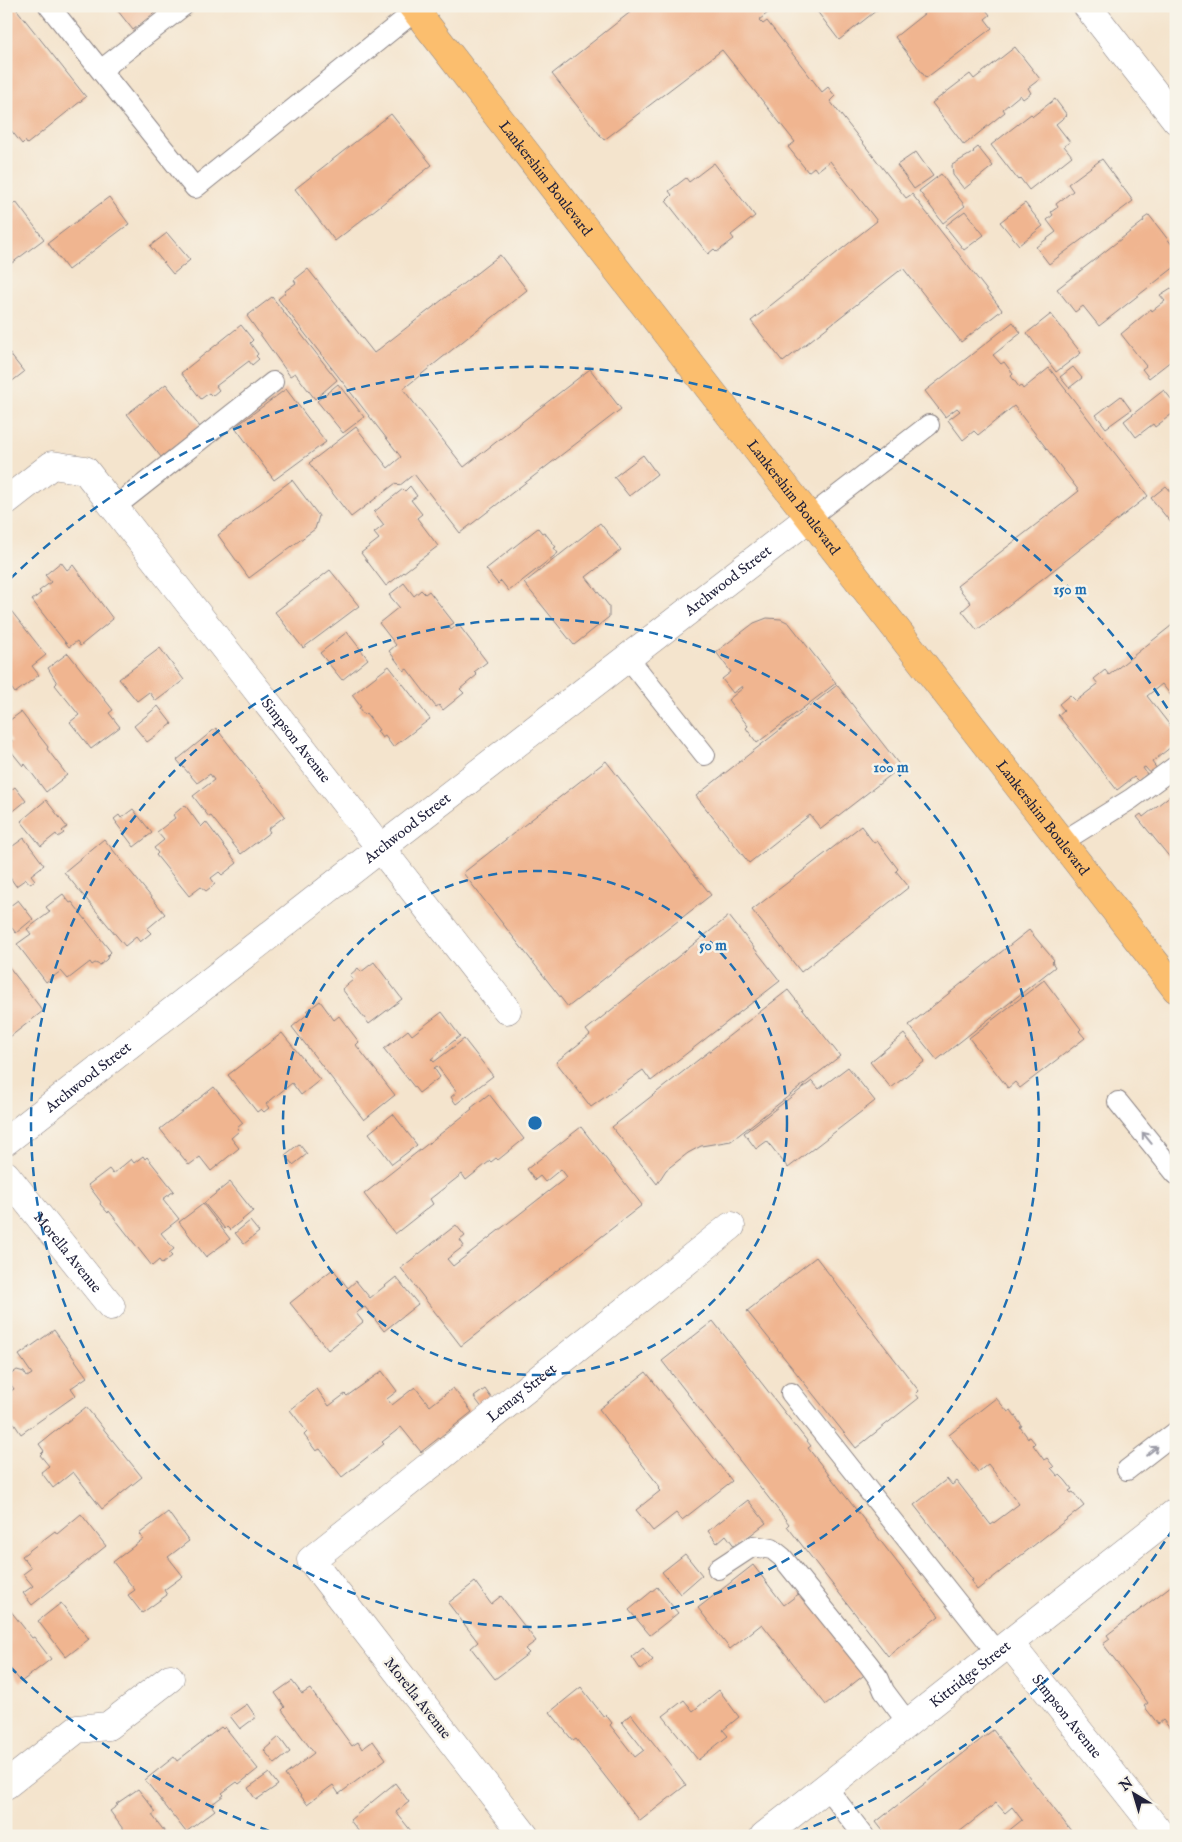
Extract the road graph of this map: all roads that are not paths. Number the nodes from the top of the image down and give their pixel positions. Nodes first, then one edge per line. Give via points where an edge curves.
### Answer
1 (49, 6) edge
2 (183, 6) edge
3 (1087, 6) edge
4 (413, 8) edge
5 (101, 70) junction
6 (1176, 120) edge
7 (273, 382) dead end
8 (928, 425) dead end
9 (6, 501) edge
10 (115, 507) junction
11 (810, 517) junction
12 (628, 659) junction
13 (705, 755) dead end
14 (1176, 766) edge
15 (1062, 842) junction
16 (381, 848) junction
17 (1176, 989) edge
18 (507, 1010) dead end
19 (1118, 1102) dead end
20 (6, 1141) edge
21 (1176, 1174) edge
22 (6, 1175) edge
23 (731, 1226) dead end
24 (111, 1306) dead end
25 (791, 1393) dead end
26 (1176, 1432) edge
27 (1128, 1470) dead end
28 (1176, 1512) edge
29 (311, 1560) joint
30 (718, 1569) dead end
31 (1004, 1649) junction
32 (170, 1678) dead end
33 (908, 1723) junction
34 (6, 1785) edge
35 (826, 1787) junction
36 (525, 1836) edge
37 (764, 1836) edge
38 (864, 1836) edge
39 (1162, 1836) edge

1 - 5 lane
2 - 5 lane
3 - 6 street
4 - 5 lane via 195,188
4 - 11 main road, Lankershim Boulevard
7 - 10 lane
8 - 11 lane
9 - 10 street, Simpson Avenue via 52,465 85,470
10 - 16 street, Simpson Avenue
11 - 12 street, Archwood Street
11 - 15 main road, Lankershim Boulevard
12 - 13 lane
12 - 16 street, Archwood Street
14 - 15 lane
15 - 17 main road, Lankershim Boulevard
16 - 18 street, Simpson Avenue
16 - 20 street, Archwood Street
21 -> 19 lane
22 - 24 street, Morella Avenue
23 - 29 street, Lemay Street
25 - 31 lane
27 -> 26 lane
28 - 31 street, Kittridge Street
29 - 36 street, Morella Avenue
30 - 33 lane via 753,1546 772,1549 782,1557 869,1665
31 - 33 street, Kittridge Street
31 - 39 street, Simpson Avenue
32 - 34 street via 108,1726 77,1729
33 - 35 street, Kittridge Street
35 - 37 street, Kittridge Street
35 - 38 lane

